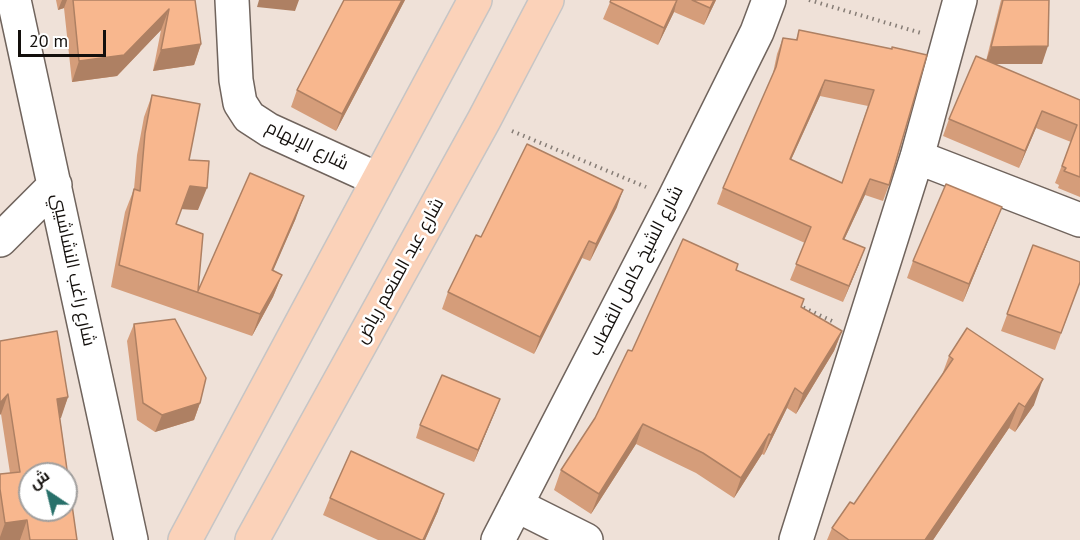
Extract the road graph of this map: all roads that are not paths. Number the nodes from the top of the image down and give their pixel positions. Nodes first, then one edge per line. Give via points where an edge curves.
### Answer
1 (14, 0) edge
2 (232, 0) edge
3 (475, 0) edge
4 (547, 0) edge
5 (769, 0) edge
6 (960, 0) edge
7 (917, 157) junction
8 (377, 179) junction
9 (54, 186) junction
10 (1080, 220) edge
11 (0, 240) edge
12 (516, 505) junction
13 (131, 540) edge
14 (185, 540) edge
15 (252, 540) edge
16 (498, 540) edge
17 (586, 540) edge
18 (796, 540) edge

1 - 9 street, شارع راغب النشاشيبي
2 - 8 street, شارع الإلهام via 236,80 240,103 249,117
3 - 8 main road
4 - 15 main road, شارع عبد المنعم رياض
5 - 12 street, شارع الشيخ كامل القصاب via 674,199
6 - 7 street
7 - 10 street
7 - 18 street
8 - 14 main road
9 - 11 street
9 - 13 street, شارع راغب النشاشيبي
12 - 16 street, شارع الشيخ كامل القصاب
12 - 17 street

